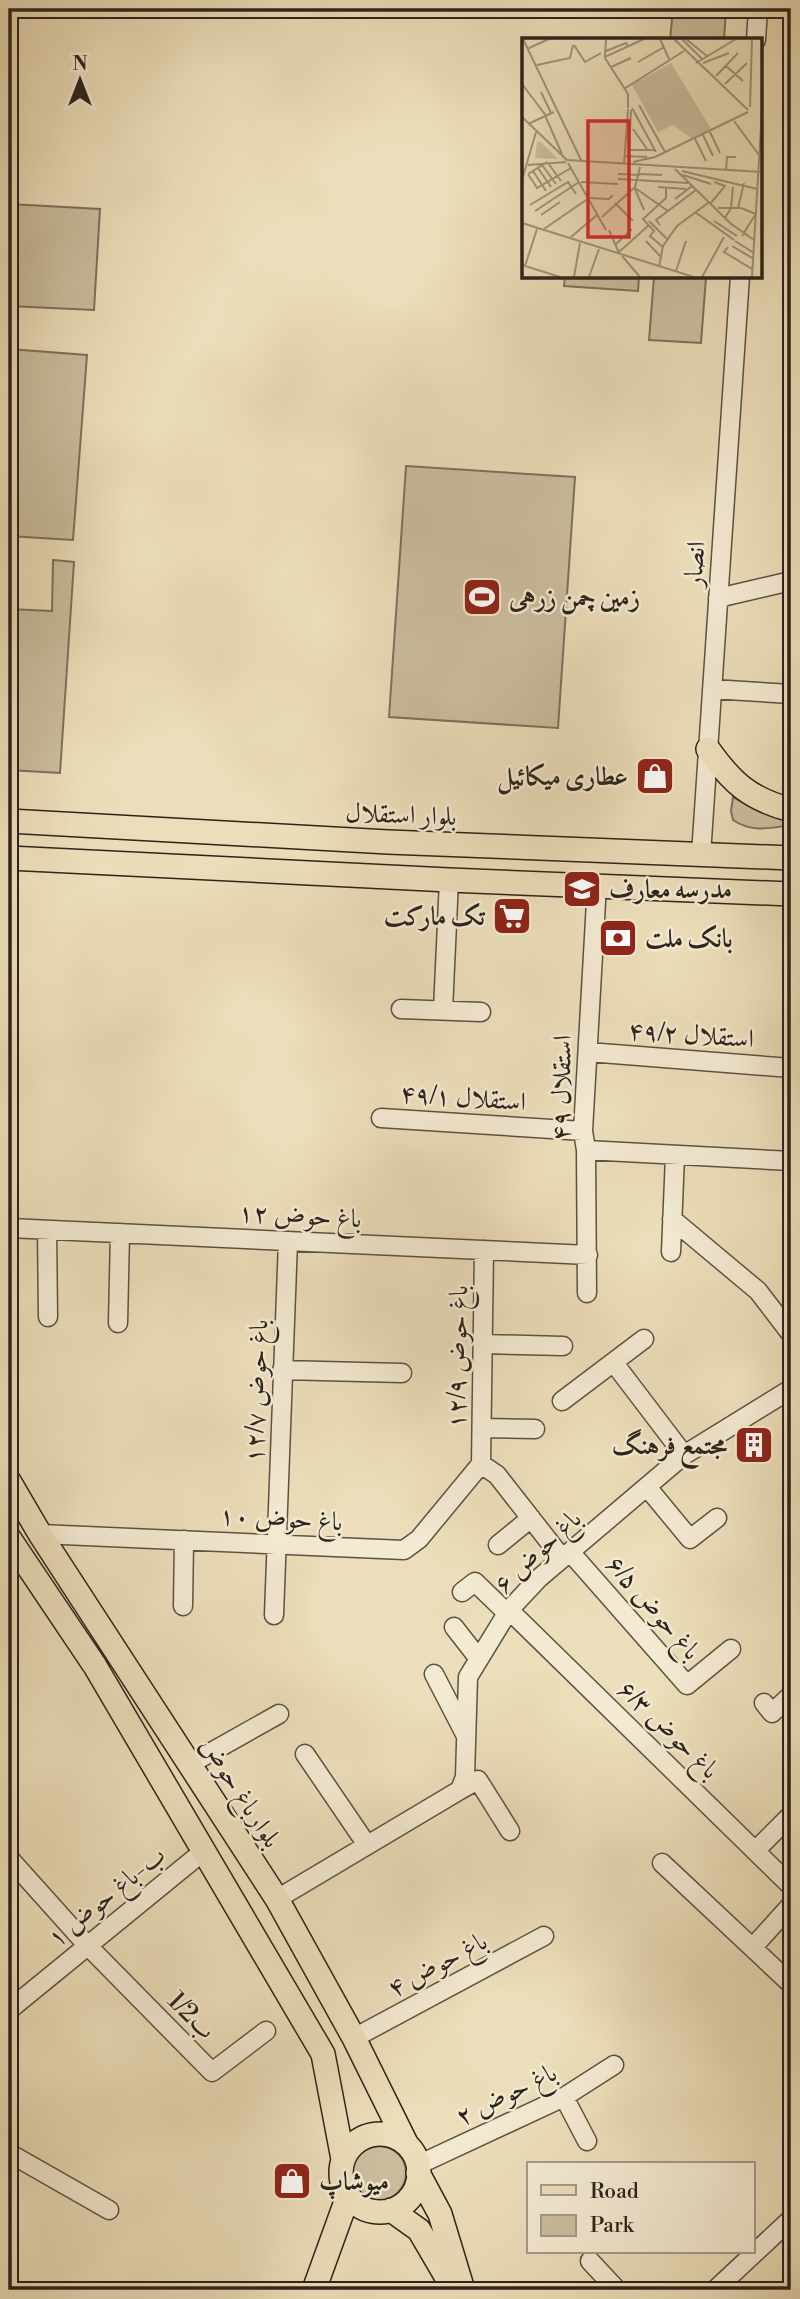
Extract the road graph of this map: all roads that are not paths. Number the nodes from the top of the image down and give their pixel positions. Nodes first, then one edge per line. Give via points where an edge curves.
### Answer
1 (758, 9) edge
2 (756, 38) edge
3 (740, 278) edge
4 (791, 580) edge
5 (718, 598) junction
6 (712, 689) junction
7 (791, 694) edge
8 (708, 749) junction
9 (791, 810) edge
10 (9, 821) edge
11 (388, 842) junction
12 (791, 846) edge
13 (701, 855) junction
14 (764, 857) junction
15 (9, 858) edge
16 (791, 858) edge
17 (387, 875) junction
18 (449, 880) junction
19 (597, 884) junction
20 (791, 894) edge
21 (401, 1009) dead end
22 (443, 1010) junction
23 (481, 1012) dead end
24 (587, 1052) junction
25 (791, 1068) edge
26 (381, 1118) dead end
27 (583, 1131) junction
28 (586, 1150) junction
29 (675, 1156) junction
30 (791, 1161) edge
31 (672, 1219) junction
32 (9, 1228) edge
33 (47, 1230) junction
34 (120, 1233) junction
35 (288, 1241) junction
36 (484, 1250) junction
37 (671, 1252) dead end
38 (588, 1255) junction
39 (587, 1293) dead end
40 (48, 1317) dead end
41 (118, 1323) dead end
42 (791, 1334) edge
43 (644, 1339) dead end
44 (483, 1344) junction
45 (563, 1346) dead end
46 (614, 1363) junction
47 (282, 1370) junction
48 (402, 1373) dead end
49 (791, 1389) edge
50 (562, 1401) dead end
51 (482, 1428) junction
52 (535, 1429) dead end
53 (684, 1455) junction
54 (481, 1464) junction
55 (9, 1481) edge
56 (647, 1487) junction
57 (531, 1518) junction
58 (717, 1518) dead end
59 (40, 1534) junction
60 (9, 1538) edge
61 (184, 1540) junction
62 (277, 1544) junction
63 (498, 1545) dead end
64 (567, 1555) junction
65 (462, 1592) dead end
66 (183, 1606) dead end
67 (508, 1612) junction
68 (274, 1615) dead end
69 (454, 1626) dead end
70 (109, 1638) junction
71 (730, 1649) dead end
72 (87, 1654) junction
73 (479, 1659) junction
74 (434, 1674) dead end
75 (791, 1695) edge
76 (764, 1703) dead end
77 (279, 1714) dead end
78 (466, 1737) junction
79 (304, 1754) dead end
80 (190, 1764) junction
81 (460, 1790) junction
82 (791, 1815) edge
83 (510, 1831) dead end
84 (367, 1845) junction
85 (205, 1850) junction
86 (755, 1851) junction
87 (9, 1858) edge
88 (662, 1863) dead end
89 (791, 1886) edge
90 (277, 1899) junction
91 (791, 1905) edge
92 (544, 1936) dead end
93 (87, 1945) junction
94 (753, 1947) junction
95 (791, 1984) edge
96 (9, 2010) edge
97 (266, 2031) dead end
98 (354, 2038) junction
99 (614, 2065) dead end
100 (564, 2097) junction
101 (587, 2141) dead end
102 (9, 2153) edge
103 (343, 2159) junction
104 (414, 2161) junction
105 (348, 2196) junction
106 (109, 2210) dead end
107 (391, 2210) junction
108 (791, 2219) edge
109 (756, 2244) edge
110 (747, 2254) edge
111 (590, 2261) dead end
112 (314, 2290) edge
113 (454, 2290) edge
114 (463, 2290) edge
115 (617, 2290) edge
116 (715, 2290) edge

1 - 2 street
3 - 5 street, انصار
4 - 5 street
5 - 6 street, انصار
6 - 7 street
6 - 8 street, انصار
8 - 9 main road via 741,788
8 - 13 street, انصار
10 - 11 main road, بلوار استقلال
11 - 13 main road, بلوار استقلال
11 - 17 main road
12 - 14 main road
13 - 14 main road, بلوار استقلال
14 - 16 main road, بلوار استقلال
15 - 17 main road
17 - 18 main road
18 - 19 main road
18 - 22 street
19 - 20 main road
19 - 24 street, ۴۹ استقلال
21 - 22 street
22 - 23 street
24 - 25 street, ۴۹/۲ استقلال
24 - 27 street, ۴۹ استقلال
26 - 27 street, ۴۹/۱ استقلال
27 - 28 street, ۴۹ استقلال
28 - 29 street
28 - 38 street, ۴۹ استقلال
29 - 30 street
29 - 31 street
31 - 37 street
31 - 42 street via 758,1291
32 - 33 street, ۱۲ باغ حوض
33 - 34 street, ۱۲ باغ حوض
33 - 40 street
34 - 35 street, ۱۲ باغ حوض
34 - 41 street
35 - 36 street, ۱۲ باغ حوض
35 - 47 street, ۱۲/۷ باغ حوض
36 - 38 street, ۱۲ باغ حوض
36 - 44 street, ۱۲/۹ باغ حوض
38 - 39 street, ۴۹ استقلال
43 - 46 street
44 - 45 street
44 - 51 street, ۱۲/۹ باغ حوض
46 - 50 street
46 - 53 street
47 - 48 street
47 - 62 street, ۱۲/۷ باغ حوض
49 - 53 street, ۶ باغ حوض
51 - 52 street
51 - 54 street, ۱۲/۹ باغ حوض
53 - 56 street, ۶ باغ حوض
54 - 57 street via 497,1475
54 - 62 street, ۱۰ باغ حوض via 419,1539 404,1550
55 - 59 main road, بلوارباغ حوض
56 - 58 street via 690,1539
56 - 64 street, ۶ باغ حوض
57 - 63 street
57 - 64 street
59 - 61 street, ۱۰ باغ حوض
59 - 70 main road, بلوارباغ حوض
60 - 72 main road
61 - 62 street, ۱۰ باغ حوض
61 - 66 street
62 - 68 street, ۱۲/۷ باغ حوض
64 - 67 street, ۶ باغ حوض
64 - 71 street, ۶/۵ باغ حوض via 687,1685
65 - 67 street, ۶/۳ باغ حوض via 475,1583
67 - 73 street, ۶ باغ حوض
67 - 86 street, ۶/۳ باغ حوض
69 - 73 street
70 - 72 main road
70 - 80 main road, بلوارباغ حوض
72 - 85 main road
73 - 78 street, ۶ باغ حوض via 468,1677
74 - 78 street
75 - 76 street via 772,1713
77 - 80 street
78 - 81 street, ۶ باغ حوض via 465,1777
79 - 84 street
80 - 90 main road, بلوارباغ حوض
81 - 83 street via 478,1780
81 - 84 street
82 - 86 street
84 - 90 street
85 - 93 street, ۱ ب-باغ حوض
85 - 103 main road via 323,2054
86 - 89 street, ۶/۳ باغ حوض
87 - 93 street
88 - 94 street
90 - 98 main road, بلوارباغ حوض
91 - 94 street
92 - 98 street, ۴ باغ حوض
93 - 96 street, ۱ ب-باغ حوض
93 - 97 street, 1/2ب via 212,2072
94 - 95 street
98 - 104 main road, بلوارباغ حوض
99 - 100 street, ۲ باغ حوض
100 - 101 street
100 - 104 street, ۲ باغ حوض
102 - 106 street
103 - 104 main road via 359,2140 384,2134 396,2138
103 - 105 main road via 342,2185
104 - 107 main road via 413,2192
104 - 114 main road, بلوارباغ حوض via 440,2214
105 - 107 main road via 367,2210
105 - 112 main road
107 - 113 main road via 419,2230
108 - 109 street
110 - 116 street
111 - 115 street

